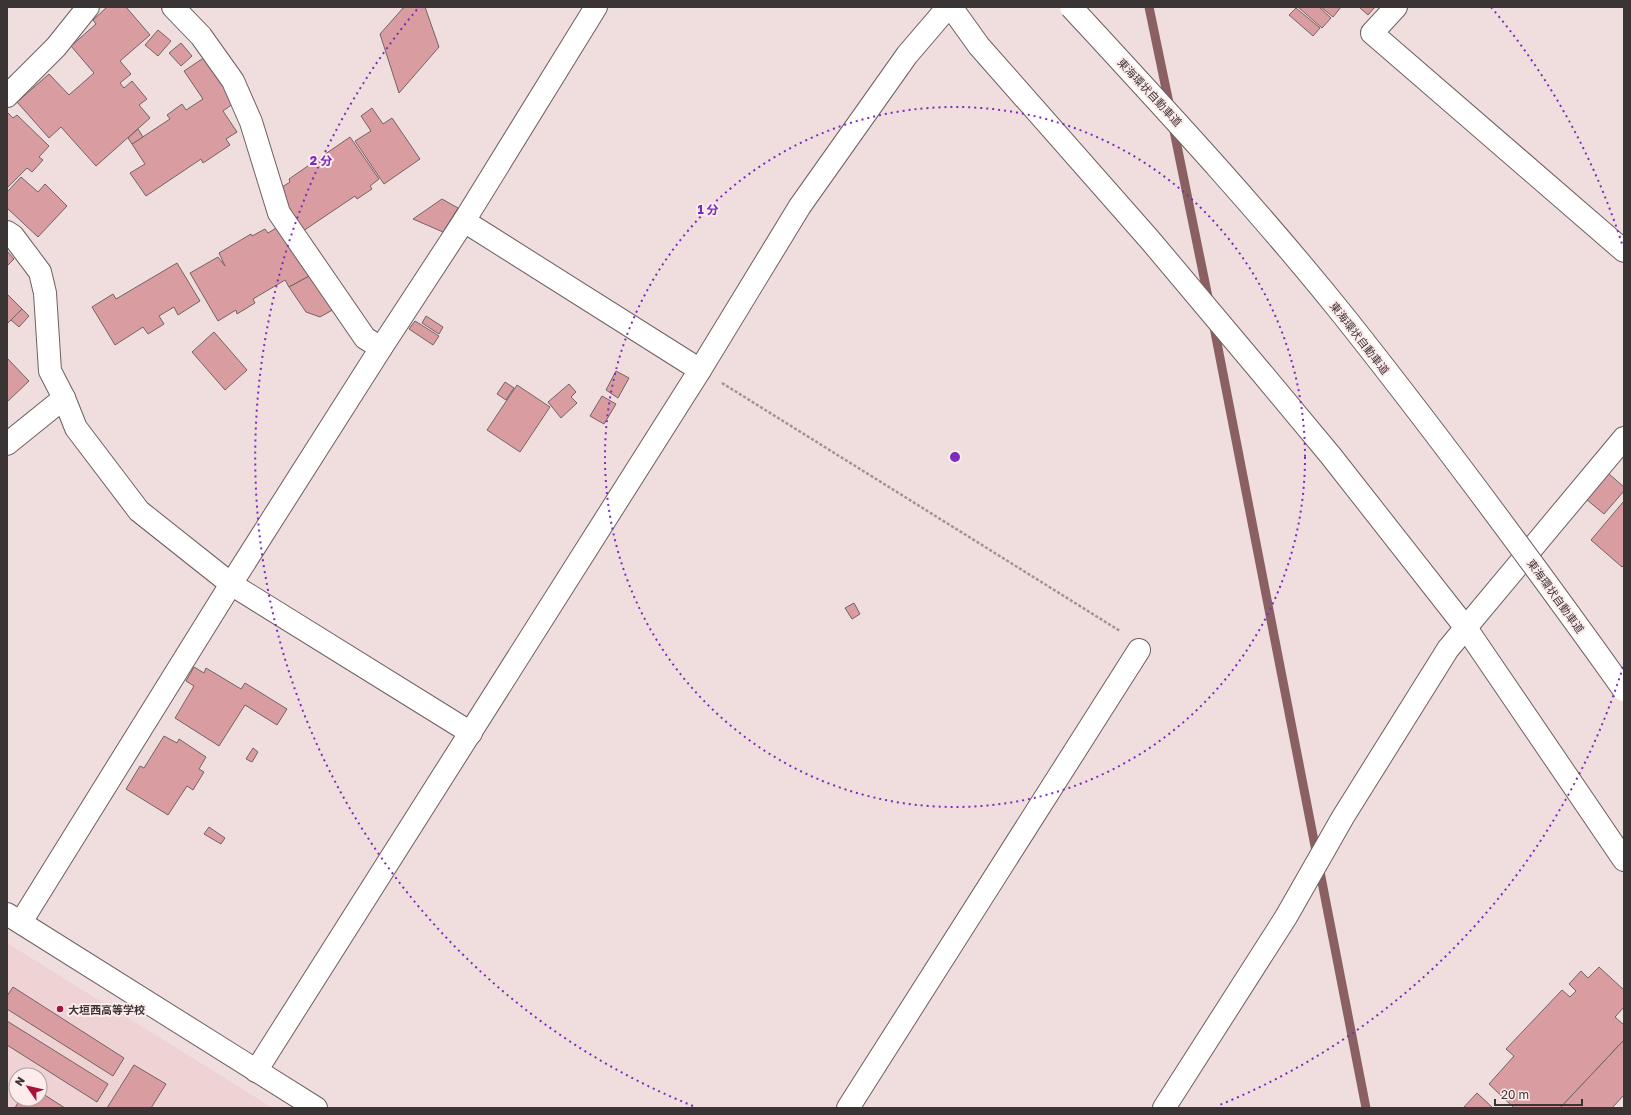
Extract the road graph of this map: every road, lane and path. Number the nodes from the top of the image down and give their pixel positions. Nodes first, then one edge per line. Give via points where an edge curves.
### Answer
1 (88, 7) edge
2 (173, 7) edge
3 (596, 7) edge
4 (948, 7) edge
5 (951, 7) edge
6 (1071, 7) edge
7 (1396, 7) edge
8 (7, 96) edge
9 (464, 221) junction
10 (7, 232) edge
11 (1624, 251) edge
12 (381, 348) junction
13 (700, 370) junction
14 (64, 398) junction
15 (1624, 438) edge
16 (7, 444) edge
17 (231, 584) junction
18 (1466, 628) junction
19 (1139, 650) joint
20 (1624, 690) edge
21 (471, 733) junction
22 (1624, 860) edge
23 (14, 918) edge
24 (256, 1071) junction
25 (316, 1108) edge
26 (848, 1108) edge
27 (1164, 1108) edge

1 - 8 main road via 56,47
2 - 12 main road via 201,36 233,81 251,122 278,213 365,338
3 - 9 main road
4 - 13 main road via 907,55 805,200
5 - 18 main road via 979,46 1172,267 1331,456
6 - 20 main road, 東海環状自動車道, bridge via 1212,160 1342,314 1473,484
7 - 11 main road via 1372,33
9 - 12 main road
9 - 13 main road
10 - 14 main road via 13,236 40,272 45,293 50,371
12 - 17 main road
13 - 19 path via 1121,632
13 - 21 main road
14 - 16 main road
14 - 17 main road via 76,428 139,511
15 - 18 main road
17 - 21 main road
17 - 23 main road
18 - 22 main road
18 - 27 main road via 1448,649 1343,817 1286,917
19 - 26 main road
21 - 24 main road
23 - 24 main road
24 - 25 main road

